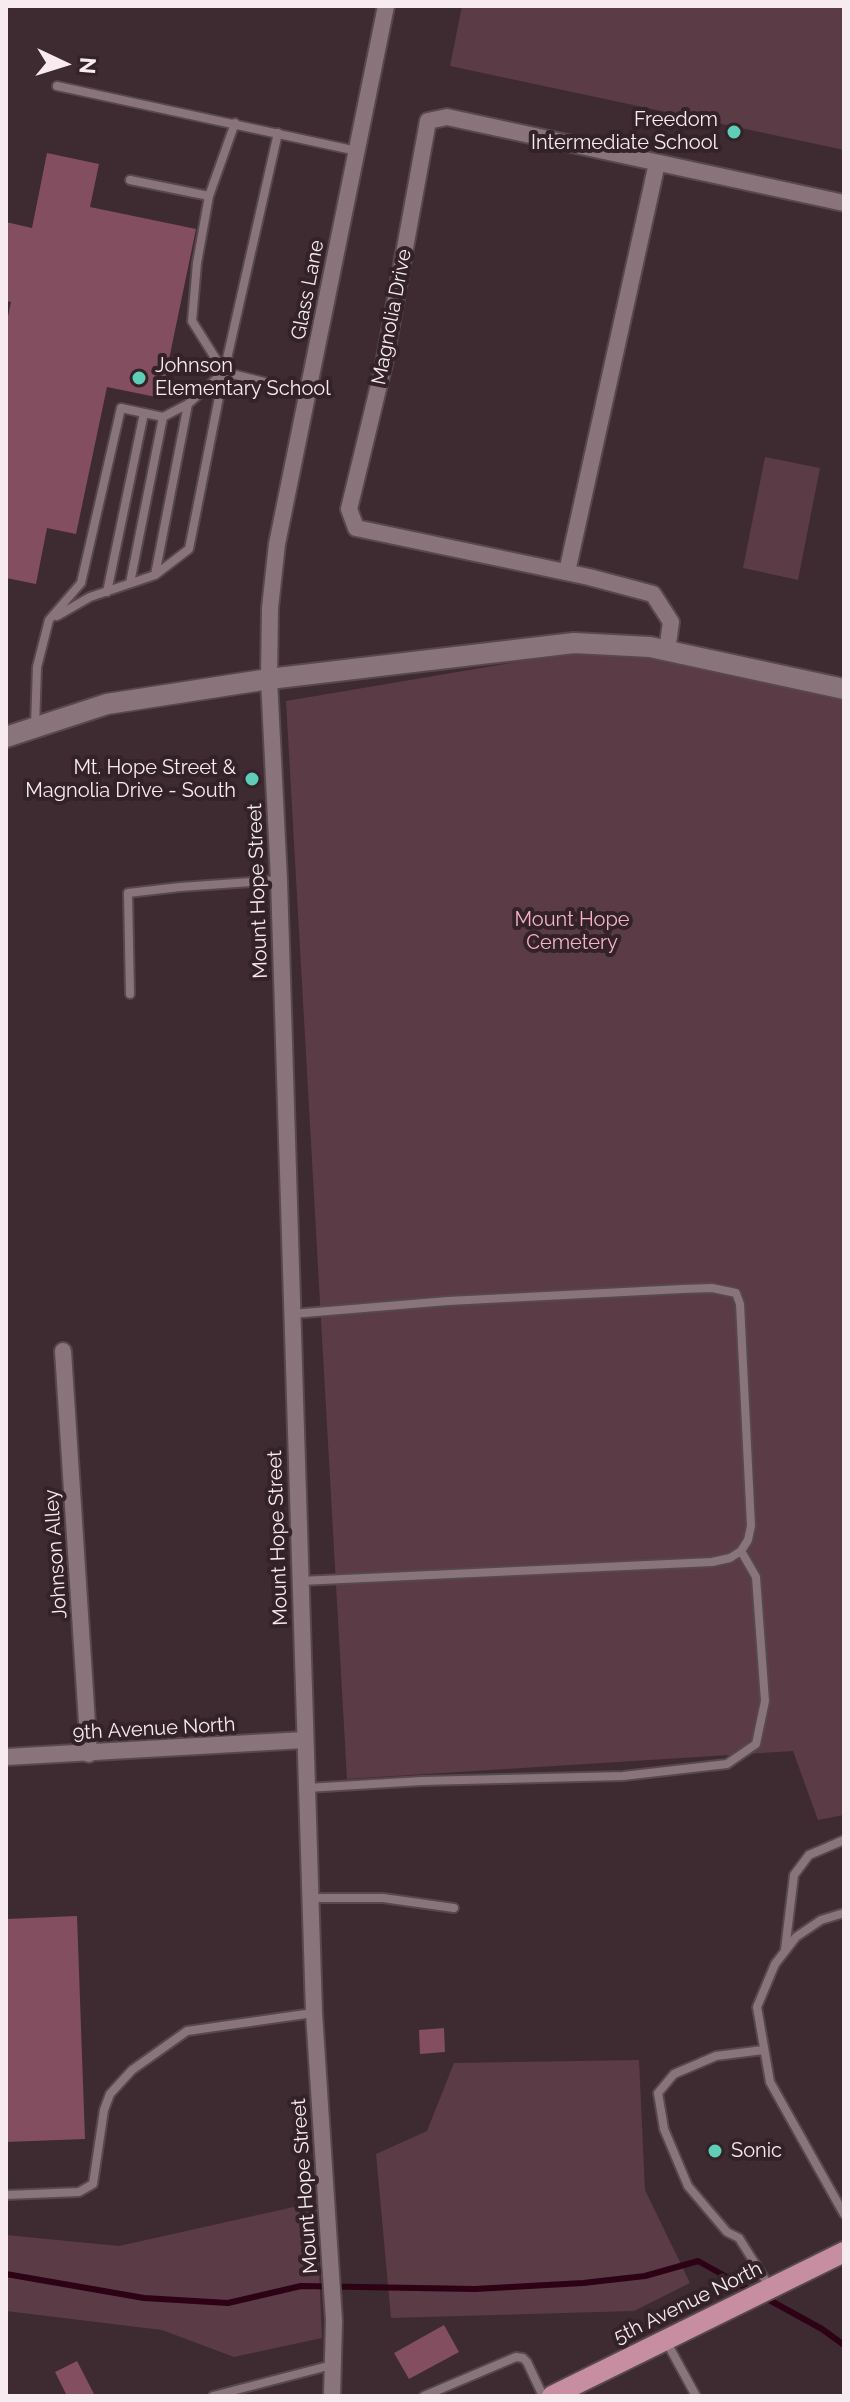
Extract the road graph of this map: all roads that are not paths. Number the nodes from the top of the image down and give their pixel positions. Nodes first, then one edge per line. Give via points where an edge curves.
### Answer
1 (386, 6) edge
2 (57, 86) dead end
3 (235, 123) junction
4 (278, 133) junction
5 (357, 151) junction
6 (657, 163) junction
7 (130, 180) dead end
8 (209, 196) junction
9 (844, 203) edge
10 (224, 372) junction
11 (308, 393) junction
12 (188, 404) junction
13 (144, 413) junction
14 (163, 417) junction
15 (567, 572) junction
16 (155, 575) junction
17 (130, 583) junction
18 (107, 592) junction
19 (49, 620) junction
20 (667, 651) junction
21 (269, 679) junction
22 (844, 689) edge
23 (35, 727) junction
24 (6, 737) edge
25 (279, 880) junction
26 (130, 994) dead end
27 (291, 1314) junction
28 (63, 1351) dead end
29 (741, 1551) junction
30 (300, 1581) junction
31 (304, 1740) junction
32 (89, 1754) junction
33 (6, 1757) edge
34 (306, 1788) junction
35 (844, 1840) edge
36 (310, 1898) junction
37 (454, 1908) dead end
38 (844, 1913) edge
39 (785, 1951) junction
40 (314, 2013) junction
41 (763, 2050) junction
42 (6, 2195) edge
43 (844, 2214) edge
44 (844, 2252) edge
45 (771, 2289) junction
46 (666, 2341) junction
47 (332, 2365) junction
48 (213, 2396) edge
49 (332, 2396) edge
50 (424, 2396) edge
51 (543, 2396) edge
52 (552, 2396) edge
53 (696, 2396) edge

1 - 5 street, Glass Lane
2 - 3 lane
3 - 4 lane
3 - 8 lane
4 - 5 lane
4 - 10 lane
5 - 11 street, Glass Lane
6 - 9 street, Magnolia Drive
6 - 15 street
6 - 15 street, Magnolia Drive via 447,117 428,121 384,364 349,509 356,528
7 - 8 lane
8 - 10 lane via 192,321
10 - 11 lane
10 - 12 lane
10 - 16 lane via 189,549
11 - 21 street, Glass Lane via 277,544
12 - 14 lane
12 - 16 lane
13 - 14 lane
13 - 18 lane
13 - 19 lane via 121,408 81,583
14 - 17 lane
15 - 20 street, Magnolia Drive via 653,594 671,622
16 - 17 lane
17 - 18 lane
18 - 19 lane
19 - 23 lane via 37,667
20 - 21 street via 574,643
20 - 22 street
21 - 23 street via 107,704
21 - 25 street, Mount Hope Street
23 - 24 street
25 - 26 lane via 128,893
25 - 27 street, Mount Hope Street
27 - 29 lane via 682,1289 736,1293 751,1526
27 - 30 street, Mount Hope Street
28 - 32 street, Johnson Alley
29 - 30 lane via 712,1562
29 - 34 lane via 756,1577 765,1701 756,1744 727,1764 623,1776
30 - 31 street, Mount Hope Street
31 - 32 street, 9th Avenue North
31 - 34 street, Mount Hope Street
32 - 33 street, 9th Avenue North
34 - 36 street, Mount Hope Street
35 - 39 lane via 809,1855 794,1875
36 - 37 lane via 383,1898
36 - 40 street, Mount Hope Street
38 - 39 lane via 821,1920
39 - 41 lane via 757,2007
40 - 42 lane via 187,2031 132,2070 110,2094 93,2184 79,2192
40 - 47 street, Mount Hope Street via 334,2321
41 - 43 lane via 770,2082
41 - 45 lane via 716,2056 674,2074 658,2093 664,2129 688,2186 727,2232 739,2238
44 - 45 main road, 5th Avenue North
45 - 46 main road, 5th Avenue North
46 - 52 main road, 5th Avenue North via 587,2384
46 - 53 lane
47 - 48 lane
47 - 49 street, Mount Hope Street
50 - 51 lane via 516,2357 527,2362

